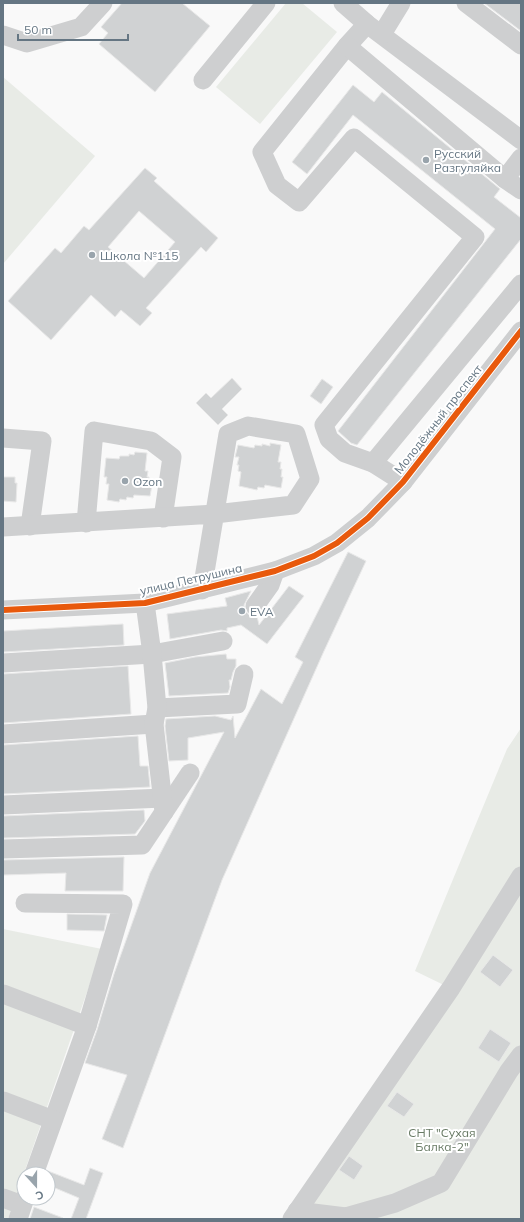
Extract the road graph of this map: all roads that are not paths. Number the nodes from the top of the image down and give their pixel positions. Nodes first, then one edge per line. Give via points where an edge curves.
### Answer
1 (103, 3) edge
2 (266, 3) edge
3 (344, 3) edge
4 (401, 3) edge
5 (466, 3) edge
6 (375, 29) junction
7 (3, 35) edge
8 (521, 45) edge
9 (347, 46) junction
10 (203, 80) dead end
11 (521, 140) edge
12 (521, 158) edge
13 (505, 179) junction
14 (521, 190) edge
15 (521, 284) edge
16 (521, 331) edge
17 (3, 438) edge
18 (373, 463) junction
19 (403, 482) junction
20 (215, 514) junction
21 (163, 518) junction
22 (368, 518) joint
23 (86, 523) junction
24 (30, 526) junction
25 (3, 528) edge
26 (275, 571) junction
27 (202, 590) junction
28 (145, 603) junction
29 (254, 606) dead end
30 (3, 610) edge
31 (223, 641) dead end
32 (152, 654) junction
33 (3, 663) edge
34 (244, 674) dead end
35 (156, 716) junction
36 (3, 734) edge
37 (190, 773) dead end
38 (3, 805) edge
39 (164, 805) junction
40 (3, 849) edge
41 (521, 876) edge
42 (24, 903) dead end
43 (3, 994) edge
44 (87, 1026) junction
45 (521, 1055) edge
46 (3, 1101) edge
47 (53, 1120) junction
48 (37, 1166) edge
49 (3, 1198) edge
50 (22, 1207) edge
51 (295, 1215) edge

1 - 7 street via 81,27 27,42
2 - 10 street
3 - 6 street
4 - 6 street
5 - 8 street
6 - 9 street
6 - 11 street
9 - 13 street
9 - 18 street via 262,152 277,185 299,202 354,138 475,237 324,425 329,439 345,453
12 - 13 street
13 - 14 street
15 - 18 street
16 - 19 street, Молодёжный проспект
17 - 24 street via 42,441
18 - 19 street
19 - 22 street, Молодёжный проспект
20 - 20 street via 293,505 310,479 296,434 248,426 228,434
20 - 21 street
20 - 27 street
21 - 23 street
21 - 23 street via 172,457 152,441 94,431
22 - 26 street, улица Петрушина via 337,543 314,556
23 - 24 street
24 - 25 street
26 - 27 street, улица Петрушина
26 - 29 street via 270,586
27 - 28 street, улица Петрушина
28 - 30 street, улица Петрушина
28 - 32 street
31 - 32 street
32 - 33 street
32 - 35 street
34 - 35 street via 237,704
35 - 36 street
35 - 39 street
37 - 39 street
38 - 39 street
39 - 40 street via 142,845
41 - 51 street via 451,988
42 - 44 street via 123,904
43 - 44 street
44 - 47 street
45 - 51 street via 441,1183 395,1203 346,1217
46 - 47 street
47 - 48 street
49 - 50 street

